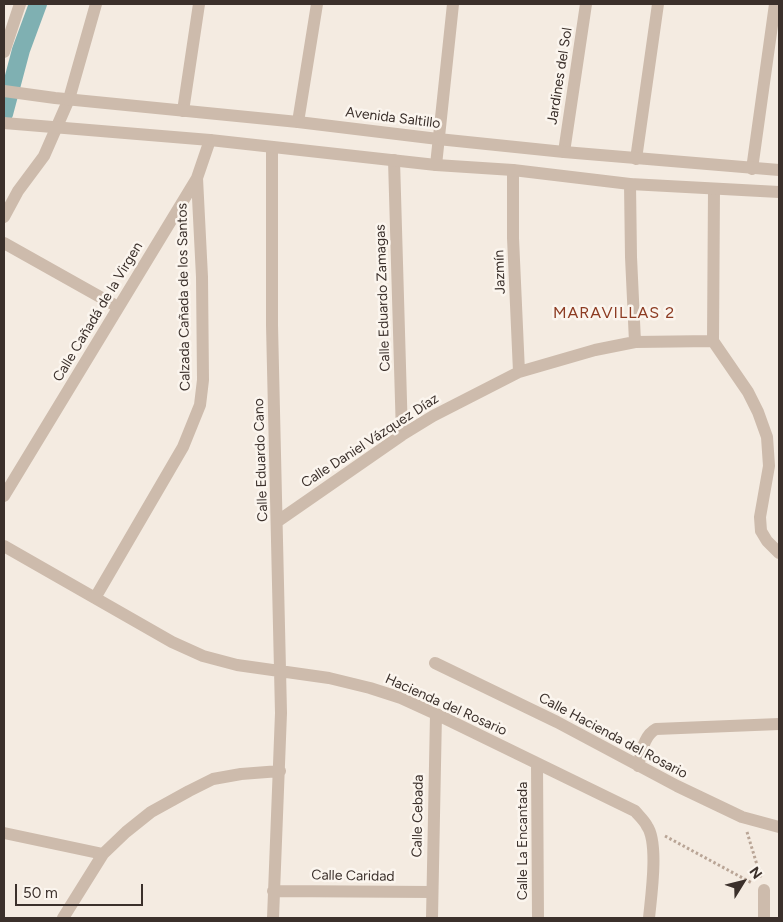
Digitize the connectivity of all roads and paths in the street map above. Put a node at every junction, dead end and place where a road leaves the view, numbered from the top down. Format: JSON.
{"nodes":[{"id":1,"x":20,"y":4,"type":"edge"},
{"id":2,"x":96,"y":4,"type":"edge"},
{"id":3,"x":199,"y":4,"type":"edge"},
{"id":4,"x":317,"y":4,"type":"edge"},
{"id":5,"x":453,"y":4,"type":"edge"},
{"id":6,"x":586,"y":4,"type":"edge"},
{"id":7,"x":658,"y":4,"type":"edge"},
{"id":8,"x":775,"y":4,"type":"edge"},
{"id":9,"x":4,"y":52,"type":"edge"},
{"id":10,"x":4,"y":91,"type":"edge"},
{"id":11,"x":69,"y":99,"type":"junction"},
{"id":12,"x":183,"y":110,"type":"junction"},
{"id":13,"x":298,"y":122,"type":"junction"},
{"id":14,"x":4,"y":123,"type":"edge"},
{"id":15,"x":57,"y":127,"type":"junction"},
{"id":16,"x":438,"y":139,"type":"junction"},
{"id":17,"x":210,"y":140,"type":"junction"},
{"id":18,"x":272,"y":147,"type":"junction"},
{"id":19,"x":564,"y":152,"type":"junction"},
{"id":20,"x":636,"y":158,"type":"junction"},
{"id":21,"x":394,"y":160,"type":"junction"},
{"id":22,"x":436,"y":165,"type":"junction"},
{"id":23,"x":752,"y":169,"type":"junction"},
{"id":24,"x":514,"y":170,"type":"junction"},
{"id":25,"x":779,"y":170,"type":"edge"},
{"id":26,"x":197,"y":178,"type":"junction"},
{"id":27,"x":630,"y":184,"type":"junction"},
{"id":28,"x":714,"y":189,"type":"junction"},
{"id":29,"x":779,"y":192,"type":"edge"},
{"id":30,"x":4,"y":217,"type":"edge"},
{"id":31,"x":4,"y":243,"type":"edge"},
{"id":32,"x":118,"y":307,"type":"junction"},
{"id":33,"x":713,"y":341,"type":"junction"},
{"id":34,"x":635,"y":342,"type":"junction"},
{"id":35,"x":519,"y":372,"type":"junction"},
{"id":36,"x":402,"y":435,"type":"junction"},
{"id":37,"x":4,"y":496,"type":"edge"},
{"id":38,"x":278,"y":521,"type":"junction"},
{"id":39,"x":4,"y":546,"type":"edge"},
{"id":40,"x":779,"y":553,"type":"edge"},
{"id":41,"x":96,"y":598,"type":"junction"},
{"id":42,"x":435,"y":663,"type":"dead end"},
{"id":43,"x":279,"y":670,"type":"junction"},
{"id":44,"x":436,"y":714,"type":"junction"},
{"id":45,"x":779,"y":724,"type":"edge"},
{"id":46,"x":537,"y":764,"type":"junction"},
{"id":47,"x":638,"y":766,"type":"junction"},
{"id":48,"x":280,"y":772,"type":"junction"},
{"id":49,"x":742,"y":817,"type":"junction"},
{"id":50,"x":648,"y":827,"type":"junction"},
{"id":51,"x":779,"y":827,"type":"edge"},
{"id":52,"x":4,"y":833,"type":"edge"},
{"id":53,"x":103,"y":854,"type":"junction"},
{"id":54,"x":273,"y":890,"type":"junction"},
{"id":55,"x":764,"y":890,"type":"junction"},
{"id":56,"x":432,"y":892,"type":"junction"},
{"id":57,"x":66,"y":917,"type":"edge"},
{"id":58,"x":273,"y":918,"type":"edge"},
{"id":59,"x":432,"y":918,"type":"edge"},
{"id":60,"x":538,"y":918,"type":"edge"},
{"id":61,"x":650,"y":918,"type":"edge"},
{"id":62,"x":764,"y":918,"type":"edge"}],
"edges":[{"from":1,"to":9,"type":"street"},
{"from":2,"to":11,"type":"street"},
{"from":3,"to":12,"type":"street"},
{"from":4,"to":13,"type":"street"},
{"from":5,"to":16,"type":"street"},
{"from":6,"to":19,"type":"street","name":"Jardines del Sol"},
{"from":7,"to":20,"type":"street"},
{"from":8,"to":23,"type":"street"},
{"from":10,"to":11,"type":"street","name":"Avenida Saltillo"},
{"from":11,"to":12,"type":"street","name":"Avenida Saltillo"},
{"from":11,"to":15,"type":"street"},
{"from":12,"to":13,"type":"street","name":"Avenida Saltillo"},
{"from":13,"to":16,"type":"street","name":"Avenida Saltillo"},
{"from":14,"to":15,"type":"street"},
{"from":15,"to":17,"type":"street"},
{"from":15,"to":30,"type":"street"},
{"from":16,"to":19,"type":"street","name":"Avenida Saltillo"},
{"from":16,"to":22,"type":"street"},
{"from":17,"to":18,"type":"street"},
{"from":17,"to":26,"type":"street","name":"Calle Cañadá de la Virgen"},
{"from":18,"to":21,"type":"street"},
{"from":18,"to":38,"type":"street","name":"Calle Eduardo Cano"},
{"from":19,"to":20,"type":"street","name":"Avenida Saltillo"},
{"from":20,"to":23,"type":"street","name":"Avenida Saltillo"},
{"from":21,"to":22,"type":"street"},
{"from":21,"to":36,"type":"street","name":"Calle Eduardo Zamagas"},
{"from":22,"to":24,"type":"street"},
{"from":23,"to":25,"type":"street","name":"Avenida Saltillo"},
{"from":24,"to":27,"type":"street"},
{"from":24,"to":35,"type":"street","name":"Jazmín"},
{"from":26,"to":32,"type":"street","name":"Calle Cañadá de la Virgen"},
{"from":26,"to":41,"type":"street","name":"Calzada Cañada de los Santos"},
{"from":27,"to":28,"type":"street"},
{"from":27,"to":34,"type":"street"},
{"from":28,"to":29,"type":"street"},
{"from":28,"to":33,"type":"street"},
{"from":31,"to":32,"type":"street"},
{"from":32,"to":37,"type":"street","name":"Calle Cañadá de la Virgen"},
{"from":33,"to":34,"type":"street","name":"Calle Daniel Vázquez Díaz"},
{"from":33,"to":40,"type":"street"},
{"from":34,"to":35,"type":"street","name":"Calle Daniel Vázquez Díaz"},
{"from":35,"to":36,"type":"street","name":"Calle Daniel Vázquez Díaz"},
{"from":36,"to":38,"type":"street","name":"Calle Daniel Vázquez Díaz"},
{"from":38,"to":43,"type":"street","name":"Calle Eduardo Cano"},
{"from":39,"to":41,"type":"street","name":"Hacienda del Rosario"},
{"from":41,"to":43,"type":"street","name":"Hacienda del Rosario"},
{"from":42,"to":47,"type":"street","name":"Calle Hacienda del Rosario"},
{"from":43,"to":44,"type":"street","name":"Hacienda del Rosario"},
{"from":43,"to":48,"type":"street","name":"Calle Eduardo Cano"},
{"from":44,"to":46,"type":"street","name":"Hacienda del Rosario"},
{"from":44,"to":56,"type":"street","name":"Calle Cebada"},
{"from":45,"to":47,"type":"street"},
{"from":46,"to":50,"type":"street","name":"Hacienda del Rosario"},
{"from":46,"to":60,"type":"street","name":"Calle La Encantada"},
{"from":47,"to":49,"type":"street","name":"Calle Hacienda del Rosario"},
{"from":48,"to":53,"type":"street"},
{"from":48,"to":54,"type":"street","name":"Calle Eduardo Cano"},
{"from":49,"to":51,"type":"street","name":"Calle Hacienda del Rosario"},
{"from":49,"to":55,"type":"path"},
{"from":50,"to":55,"type":"path"},
{"from":50,"to":61,"type":"street"},
{"from":52,"to":53,"type":"street"},
{"from":53,"to":57,"type":"street"},
{"from":54,"to":56,"type":"street","name":"Calle Caridad"},
{"from":54,"to":58,"type":"street","name":"Calle Eduardo Cano"},
{"from":55,"to":62,"type":"street"},
{"from":56,"to":59,"type":"street","name":"Calle Cebada"}]}
